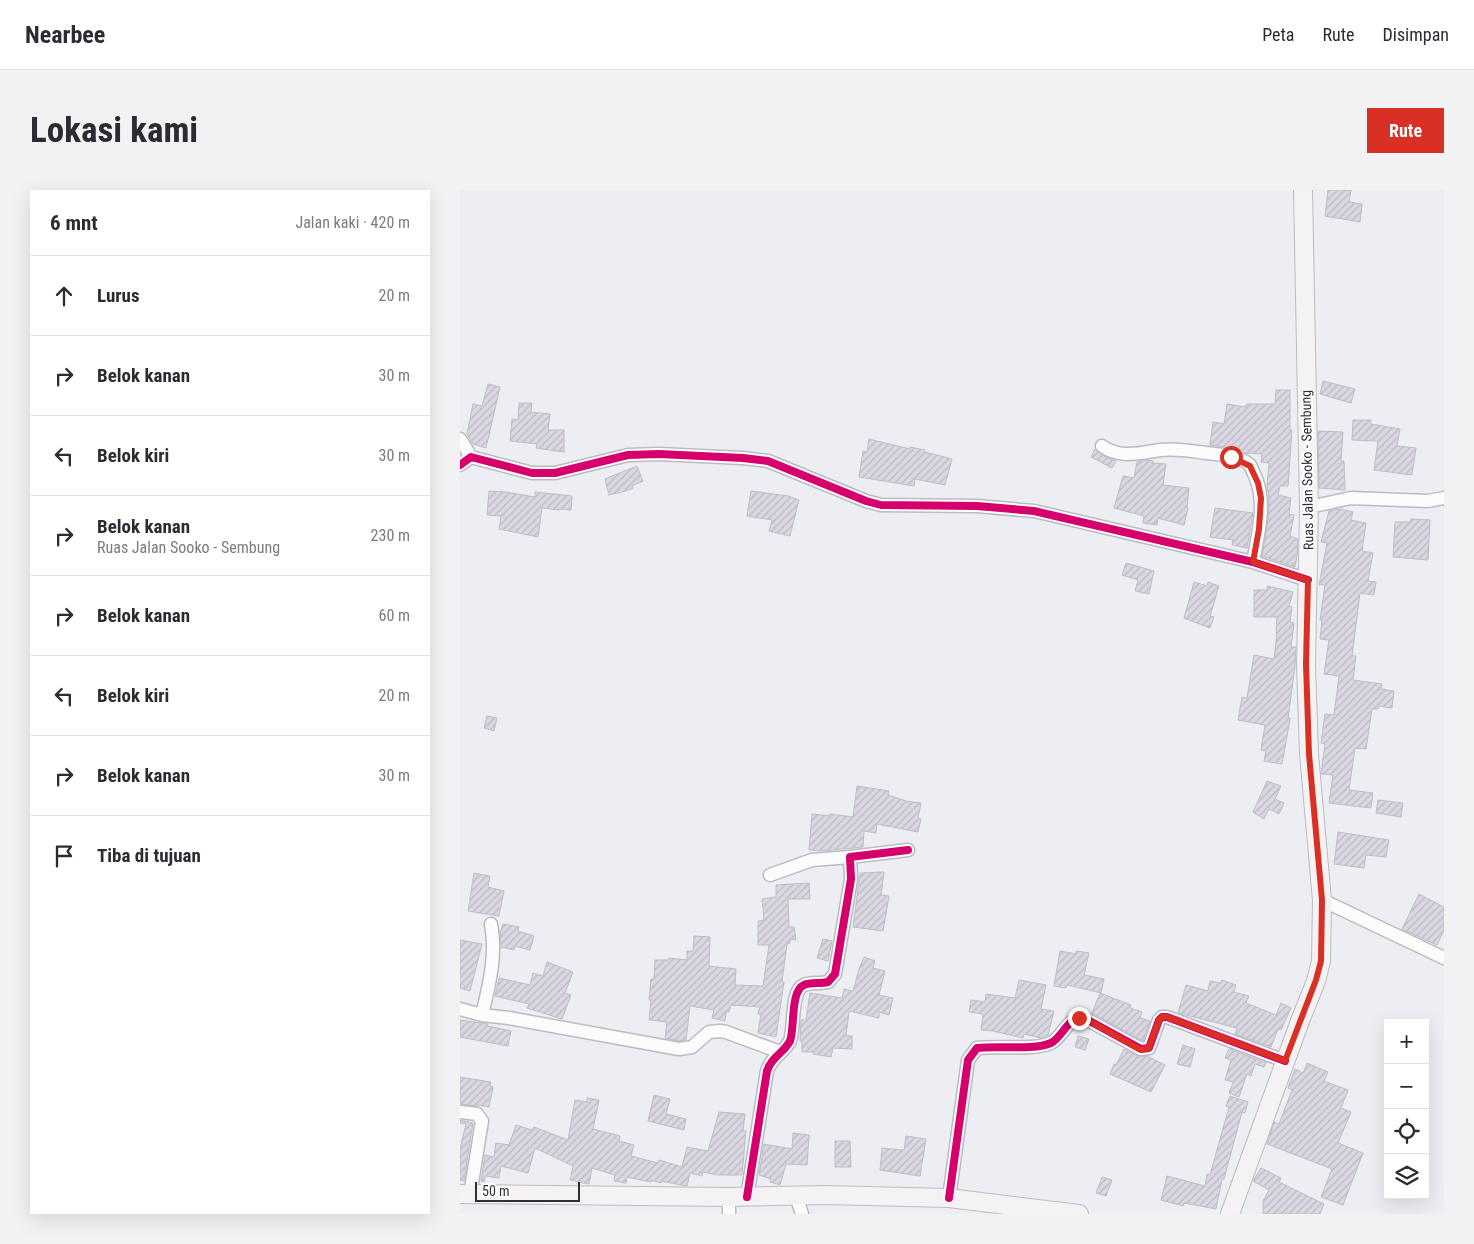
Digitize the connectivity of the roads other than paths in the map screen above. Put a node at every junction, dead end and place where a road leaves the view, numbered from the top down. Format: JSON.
{"nodes":[{"id":1,"x":1303,"y":190,"type":"edge"},
{"id":2,"x":460,"y":439,"type":"edge"},
{"id":3,"x":1102,"y":446,"type":"dead end"},
{"id":4,"x":471,"y":457,"type":"junction"},
{"id":5,"x":460,"y":464,"type":"edge"},
{"id":6,"x":1444,"y":498,"type":"edge"},
{"id":7,"x":1309,"y":507,"type":"junction"},
{"id":8,"x":1253,"y":562,"type":"junction"},
{"id":9,"x":1308,"y":580,"type":"junction"},
{"id":10,"x":908,"y":850,"type":"dead end"},
{"id":11,"x":850,"y":857,"type":"junction"},
{"id":12,"x":770,"y":875,"type":"dead end"},
{"id":13,"x":1322,"y":900,"type":"junction"},
{"id":14,"x":490,"y":924,"type":"dead end"},
{"id":15,"x":1444,"y":958,"type":"edge"},
{"id":16,"x":460,"y":1009,"type":"edge"},
{"id":17,"x":482,"y":1015,"type":"junction"},
{"id":18,"x":780,"y":1052,"type":"junction"},
{"id":19,"x":1285,"y":1061,"type":"junction"},
{"id":20,"x":460,"y":1112,"type":"edge"},
{"id":21,"x":465,"y":1195,"type":"edge"},
{"id":22,"x":796,"y":1196,"type":"junction"},
{"id":23,"x":747,"y":1197,"type":"junction"},
{"id":24,"x":949,"y":1198,"type":"junction"},
{"id":25,"x":729,"y":1206,"type":"edge"},
{"id":26,"x":802,"y":1214,"type":"edge"},
{"id":27,"x":1080,"y":1214,"type":"edge"},
{"id":28,"x":1230,"y":1214,"type":"edge"}],
"edges":[{"from":1,"to":7,"type":"main road","name":"Ruas Jalan Sooko - Sembung"},
{"from":2,"to":4,"type":"street"},
{"from":3,"to":8,"type":"street"},
{"from":4,"to":5,"type":"street"},
{"from":4,"to":8,"type":"street"},
{"from":6,"to":7,"type":"street"},
{"from":7,"to":9,"type":"main road","name":"Ruas Jalan Sooko - Sembung"},
{"from":8,"to":9,"type":"street"},
{"from":9,"to":13,"type":"main road","name":"Ruas Jalan Sooko - Sembung"},
{"from":10,"to":11,"type":"street"},
{"from":11,"to":12,"type":"street"},
{"from":11,"to":18,"type":"street"},
{"from":13,"to":15,"type":"street"},
{"from":13,"to":19,"type":"main road","name":"Ruas Jalan Sooko - Sembung"},
{"from":14,"to":17,"type":"street"},
{"from":16,"to":17,"type":"street"},
{"from":17,"to":18,"type":"street"},
{"from":18,"to":23,"type":"street"},
{"from":19,"to":24,"type":"street"},
{"from":19,"to":28,"type":"main road","name":"Ruas Jalan Sooko - Sembung"},
{"from":20,"to":21,"type":"street"},
{"from":21,"to":25,"type":"main road"},
{"from":22,"to":23,"type":"main road"},
{"from":22,"to":24,"type":"main road"},
{"from":22,"to":26,"type":"street"},
{"from":23,"to":25,"type":"main road"},
{"from":24,"to":27,"type":"main road"}]}
